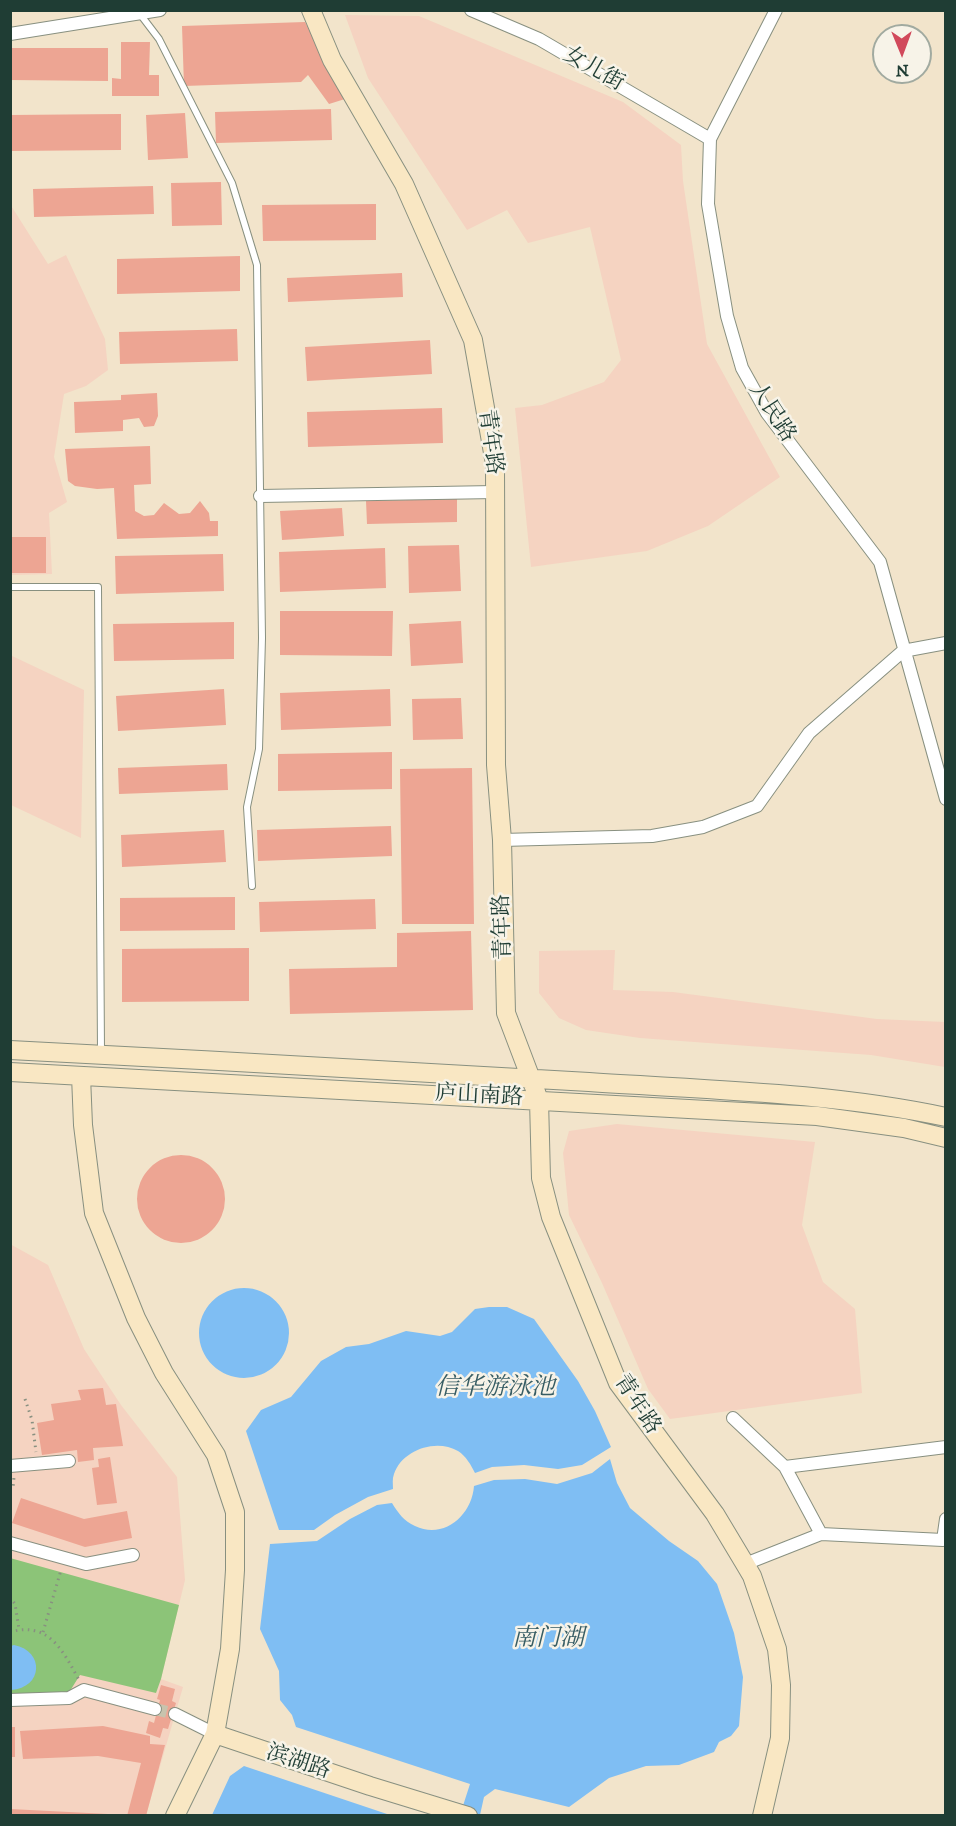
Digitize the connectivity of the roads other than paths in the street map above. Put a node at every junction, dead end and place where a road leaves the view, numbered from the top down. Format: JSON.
{"nodes":[{"id":1,"x":160,"y":10,"type":"edge"},
{"id":2,"x":311,"y":10,"type":"edge"},
{"id":3,"x":471,"y":10,"type":"edge"},
{"id":4,"x":776,"y":10,"type":"edge"},
{"id":5,"x":139,"y":11,"type":"edge"},
{"id":6,"x":10,"y":34,"type":"edge"},
{"id":7,"x":710,"y":139,"type":"junction"},
{"id":8,"x":495,"y":492,"type":"junction"},
{"id":9,"x":260,"y":496,"type":"junction"},
{"id":10,"x":10,"y":587,"type":"edge"},
{"id":11,"x":945,"y":643,"type":"edge"},
{"id":12,"x":903,"y":651,"type":"junction"},
{"id":13,"x":945,"y":799,"type":"edge"},
{"id":14,"x":502,"y":840,"type":"junction"},
{"id":15,"x":252,"y":885,"type":"dead end"},
{"id":16,"x":10,"y":1050,"type":"edge"},
{"id":17,"x":101,"y":1055,"type":"junction"},
{"id":18,"x":10,"y":1072,"type":"edge"},
{"id":19,"x":81,"y":1076,"type":"junction"},
{"id":20,"x":531,"y":1079,"type":"junction"},
{"id":21,"x":539,"y":1100,"type":"junction"},
{"id":22,"x":945,"y":1117,"type":"edge"},
{"id":23,"x":945,"y":1138,"type":"edge"},
{"id":24,"x":733,"y":1418,"type":"dead end"},
{"id":25,"x":945,"y":1447,"type":"edge"},
{"id":26,"x":69,"y":1461,"type":"dead end"},
{"id":27,"x":10,"y":1466,"type":"edge"},
{"id":28,"x":785,"y":1467,"type":"junction"},
{"id":29,"x":945,"y":1520,"type":"edge"},
{"id":30,"x":821,"y":1534,"type":"junction"},
{"id":31,"x":10,"y":1543,"type":"edge"},
{"id":32,"x":133,"y":1555,"type":"dead end"},
{"id":33,"x":745,"y":1564,"type":"junction"},
{"id":34,"x":10,"y":1700,"type":"edge"},
{"id":35,"x":155,"y":1709,"type":"tunnel mouth"},
{"id":36,"x":175,"y":1714,"type":"tunnel mouth"},
{"id":37,"x":215,"y":1734,"type":"junction"},
{"id":38,"x":175,"y":1815,"type":"edge"},
{"id":39,"x":468,"y":1815,"type":"edge"},
{"id":40,"x":762,"y":1815,"type":"edge"}],
"edges":[{"from":1,"to":5,"type":"street"},
{"from":2,"to":8,"type":"main road","name":"青年路"},
{"from":3,"to":7,"type":"street","name":"女儿街"},
{"from":4,"to":7,"type":"street","name":"人民路"},
{"from":5,"to":6,"type":"street"},
{"from":5,"to":9,"type":"lane"},
{"from":7,"to":12,"type":"street","name":"人民路"},
{"from":8,"to":9,"type":"street"},
{"from":8,"to":14,"type":"main road","name":"青年路"},
{"from":9,"to":15,"type":"lane"},
{"from":10,"to":17,"type":"lane"},
{"from":11,"to":12,"type":"street"},
{"from":12,"to":13,"type":"street","name":"人民路"},
{"from":12,"to":14,"type":"street"},
{"from":14,"to":20,"type":"main road","name":"青年路"},
{"from":16,"to":17,"type":"main road","name":"庐山南路"},
{"from":17,"to":20,"type":"main road","name":"庐山南路"},
{"from":18,"to":19,"type":"main road","name":"庐山南路"},
{"from":19,"to":21,"type":"main road","name":"庐山南路"},
{"from":19,"to":37,"type":"main road"},
{"from":20,"to":21,"type":"main road","name":"青年路"},
{"from":20,"to":22,"type":"main road","name":"庐山南路"},
{"from":21,"to":23,"type":"main road","name":"庐山南路"},
{"from":21,"to":33,"type":"main road","name":"青年路"},
{"from":24,"to":28,"type":"street"},
{"from":25,"to":28,"type":"street"},
{"from":26,"to":27,"type":"street"},
{"from":28,"to":30,"type":"street"},
{"from":29,"to":30,"type":"street"},
{"from":30,"to":33,"type":"street"},
{"from":31,"to":32,"type":"street"},
{"from":33,"to":40,"type":"main road","name":"青年路"},
{"from":34,"to":35,"type":"street"},
{"from":36,"to":37,"type":"street"},
{"from":37,"to":38,"type":"main road"},
{"from":37,"to":39,"type":"main road","name":"滨湖路"}]}
